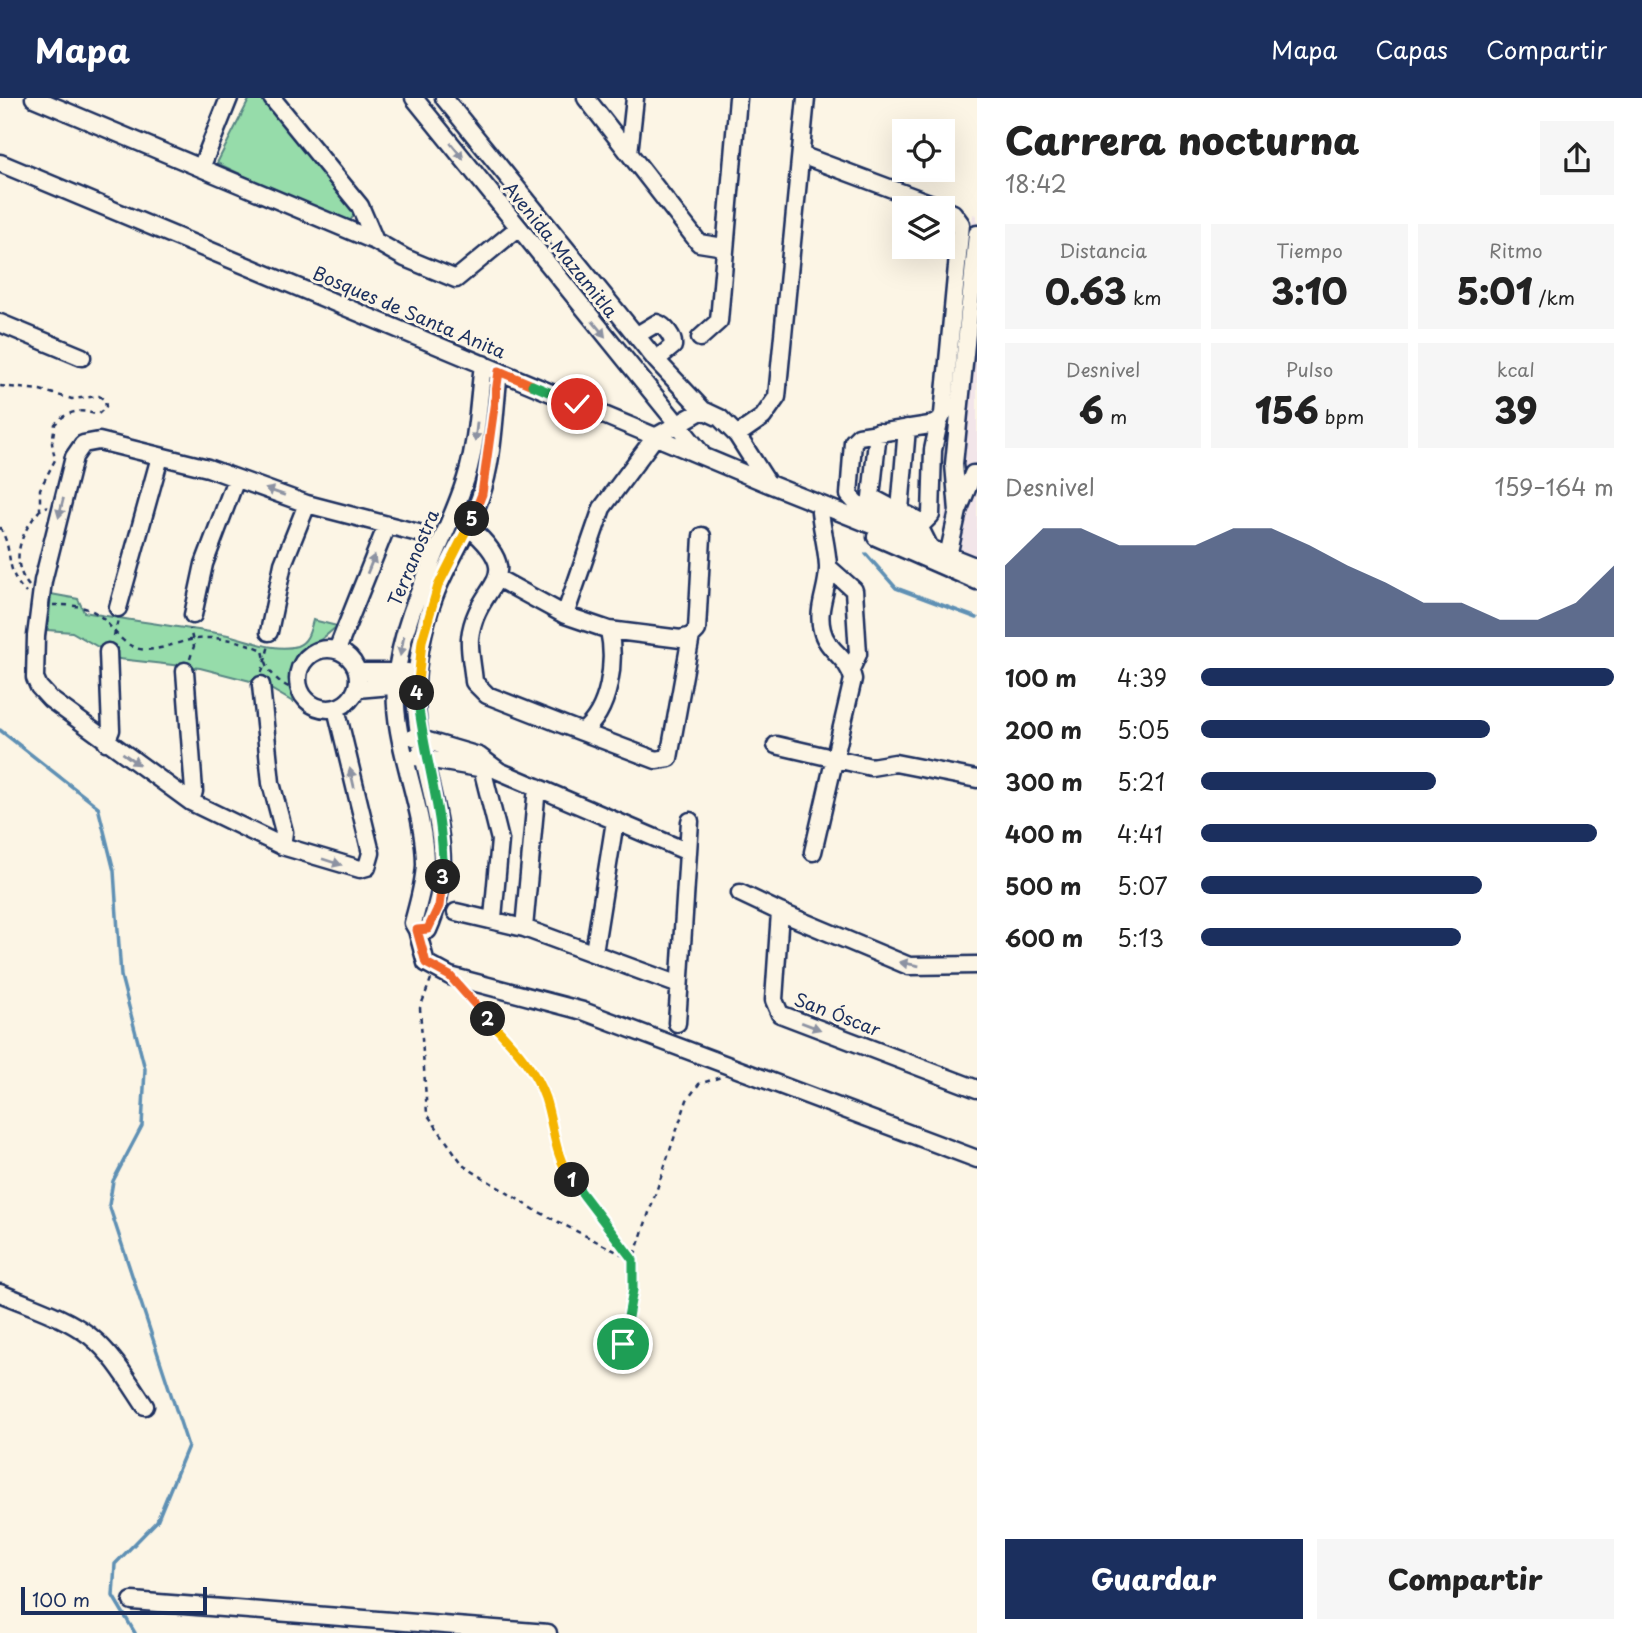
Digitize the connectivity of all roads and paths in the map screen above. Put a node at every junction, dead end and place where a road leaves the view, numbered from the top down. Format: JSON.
{"nodes":[{"id":1,"x":34,"y":98,"type":"edge"},
{"id":2,"x":272,"y":98,"type":"edge"},
{"id":3,"x":414,"y":98,"type":"edge"},
{"id":4,"x":444,"y":98,"type":"edge"},
{"id":5,"x":586,"y":98,"type":"edge"},
{"id":6,"x":635,"y":98,"type":"edge"},
{"id":7,"x":738,"y":98,"type":"edge"},
{"id":8,"x":806,"y":98,"type":"edge"},
{"id":9,"x":227,"y":100,"type":"edge"},
{"id":10,"x":629,"y":153,"type":"junction"},
{"id":11,"x":800,"y":155,"type":"junction"},
{"id":12,"x":0,"y":163,"type":"edge"},
{"id":13,"x":201,"y":168,"type":"junction"},
{"id":14,"x":507,"y":178,"type":"junction"},
{"id":15,"x":490,"y":193,"type":"junction"},
{"id":16,"x":911,"y":196,"type":"edge"},
{"id":17,"x":955,"y":216,"type":"edge"},
{"id":18,"x":519,"y":228,"type":"junction"},
{"id":19,"x":977,"y":234,"type":"edge"},
{"id":20,"x":375,"y":241,"type":"junction"},
{"id":21,"x":724,"y":247,"type":"junction"},
{"id":22,"x":0,"y":323,"type":"edge"},
{"id":23,"x":637,"y":335,"type":"junction"},
{"id":24,"x":700,"y":338,"type":"dead end"},
{"id":25,"x":82,"y":357,"type":"dead end"},
{"id":26,"x":656,"y":360,"type":"junction"},
{"id":27,"x":483,"y":364,"type":"junction"},
{"id":28,"x":499,"y":371,"type":"junction"},
{"id":29,"x":0,"y":386,"type":"edge"},
{"id":30,"x":703,"y":410,"type":"junction"},
{"id":31,"x":939,"y":422,"type":"junction"},
{"id":32,"x":677,"y":425,"type":"junction"},
{"id":33,"x":907,"y":428,"type":"junction"},
{"id":34,"x":878,"y":432,"type":"junction"},
{"id":35,"x":737,"y":435,"type":"junction"},
{"id":36,"x":655,"y":437,"type":"junction"},
{"id":37,"x":160,"y":457,"type":"junction"},
{"id":38,"x":705,"y":458,"type":"junction"},
{"id":39,"x":954,"y":464,"type":"junction"},
{"id":40,"x":975,"y":474,"type":"edge"},
{"id":41,"x":236,"y":479,"type":"junction"},
{"id":42,"x":769,"y":484,"type":"junction"},
{"id":43,"x":64,"y":498,"type":"junction"},
{"id":44,"x":307,"y":504,"type":"junction"},
{"id":45,"x":821,"y":509,"type":"junction"},
{"id":46,"x":40,"y":510,"type":"junction"},
{"id":47,"x":900,"y":510,"type":"junction"},
{"id":48,"x":958,"y":511,"type":"junction"},
{"id":49,"x":387,"y":524,"type":"junction"},
{"id":50,"x":0,"y":527,"type":"edge"},
{"id":51,"x":469,"y":527,"type":"junction"},
{"id":52,"x":426,"y":535,"type":"dead end"},
{"id":53,"x":702,"y":536,"type":"dead end"},
{"id":54,"x":930,"y":548,"type":"junction"},
{"id":55,"x":947,"y":561,"type":"junction"},
{"id":56,"x":828,"y":567,"type":"junction"},
{"id":57,"x":977,"y":567,"type":"edge"},
{"id":58,"x":499,"y":579,"type":"junction"},
{"id":59,"x":977,"y":581,"type":"edge"},
{"id":60,"x":39,"y":604,"type":"junction"},
{"id":61,"x":118,"y":608,"type":"joint"},
{"id":62,"x":193,"y":615,"type":"joint"},
{"id":63,"x":565,"y":615,"type":"junction"},
{"id":64,"x":609,"y":630,"type":"junction"},
{"id":65,"x":270,"y":632,"type":"joint"},
{"id":66,"x":115,"y":635,"type":"junction"},
{"id":67,"x":691,"y":636,"type":"junction"},
{"id":68,"x":192,"y":639,"type":"junction"},
{"id":69,"x":337,"y":650,"type":"junction"},
{"id":70,"x":108,"y":652,"type":"joint"},
{"id":71,"x":266,"y":662,"type":"junction"},
{"id":72,"x":851,"y":669,"type":"junction"},
{"id":73,"x":185,"y":671,"type":"joint"},
{"id":74,"x":358,"y":672,"type":"junction"},
{"id":75,"x":396,"y":678,"type":"junction"},
{"id":76,"x":417,"y":680,"type":"junction"},
{"id":77,"x":261,"y":685,"type":"joint"},
{"id":78,"x":357,"y":689,"type":"junction"},
{"id":79,"x":301,"y":693,"type":"junction"},
{"id":80,"x":337,"y":708,"type":"junction"},
{"id":81,"x":582,"y":732,"type":"junction"},
{"id":82,"x":421,"y":736,"type":"junction"},
{"id":83,"x":401,"y":737,"type":"junction"},
{"id":84,"x":106,"y":742,"type":"junction"},
{"id":85,"x":776,"y":745,"type":"dead end"},
{"id":86,"x":403,"y":757,"type":"junction"},
{"id":87,"x":424,"y":757,"type":"junction"},
{"id":88,"x":835,"y":760,"type":"junction"},
{"id":89,"x":480,"y":762,"type":"junction"},
{"id":90,"x":977,"y":779,"type":"edge"},
{"id":91,"x":537,"y":787,"type":"junction"},
{"id":92,"x":191,"y":802,"type":"junction"},
{"id":93,"x":615,"y":821,"type":"junction"},
{"id":94,"x":690,"y":821,"type":"dead end"},
{"id":95,"x":282,"y":846,"type":"junction"},
{"id":96,"x":688,"y":852,"type":"junction"},
{"id":97,"x":813,"y":852,"type":"dead end"},
{"id":98,"x":740,"y":893,"type":"dead end"},
{"id":99,"x":456,"y":912,"type":"dead end"},
{"id":100,"x":780,"y":912,"type":"junction"},
{"id":101,"x":493,"y":918,"type":"junction"},
{"id":102,"x":524,"y":928,"type":"junction"},
{"id":103,"x":417,"y":930,"type":"junction"},
{"id":104,"x":594,"y":952,"type":"junction"},
{"id":105,"x":972,"y":967,"type":"edge"},
{"id":106,"x":434,"y":969,"type":"junction"},
{"id":107,"x":450,"y":976,"type":"junction"},
{"id":108,"x":679,"y":985,"type":"junction"},
{"id":109,"x":677,"y":1023,"type":"dead end"},
{"id":110,"x":740,"y":1071,"type":"junction"},
{"id":111,"x":977,"y":1089,"type":"edge"},
{"id":112,"x":977,"y":1159,"type":"edge"},
{"id":113,"x":633,"y":1260,"type":"junction"},
{"id":114,"x":0,"y":1293,"type":"edge"},
{"id":115,"x":623,"y":1344,"type":"dead end"},
{"id":116,"x":145,"y":1406,"type":"dead end"},
{"id":117,"x":132,"y":1601,"type":"dead end"},
{"id":118,"x":548,"y":1633,"type":"edge"}],
"edges":[{"from":1,"to":13,"type":"street"},
{"from":2,"to":20,"type":"street"},
{"from":3,"to":15,"type":"street","name":"Avenida Mazamitla","one_way":true},
{"from":4,"to":14,"type":"street","name":"Avenida Mazamitla"},
{"from":5,"to":10,"type":"street"},
{"from":6,"to":10,"type":"street"},
{"from":7,"to":21,"type":"street"},
{"from":8,"to":11,"type":"street"},
{"from":9,"to":13,"type":"street"},
{"from":10,"to":21,"type":"street"},
{"from":11,"to":16,"type":"street"},
{"from":11,"to":35,"type":"street"},
{"from":12,"to":27,"type":"street","name":"Bosques de Santa Anita"},
{"from":13,"to":20,"type":"street"},
{"from":14,"to":15,"type":"street"},
{"from":14,"to":23,"type":"street","name":"Avenida Mazamitla"},
{"from":15,"to":18,"type":"street","name":"Avenida Mazamitla"},
{"from":17,"to":31,"type":"street"},
{"from":18,"to":20,"type":"street"},
{"from":18,"to":32,"type":"street","name":"Avenida Mazamitla","one_way":true},
{"from":19,"to":39,"type":"street"},
{"from":21,"to":24,"type":"street"},
{"from":22,"to":25,"type":"street"},
{"from":23,"to":26,"type":"street","name":"Avenida Mazamitla"},
{"from":23,"to":26,"type":"street"},
{"from":26,"to":30,"type":"street","name":"Avenida Mazamitla"},
{"from":27,"to":28,"type":"street","name":"Bosques de Santa Anita"},
{"from":27,"to":75,"type":"street","name":"Terranostra","one_way":true},
{"from":28,"to":36,"type":"street","name":"Bosques de Santa Anita"},
{"from":28,"to":51,"type":"street","name":"Terranostra"},
{"from":29,"to":46,"type":"path"},
{"from":30,"to":32,"type":"street"},
{"from":30,"to":35,"type":"street","name":"Avenida Mazamitla"},
{"from":31,"to":33,"type":"street"},
{"from":31,"to":47,"type":"street"},
{"from":32,"to":36,"type":"street"},
{"from":32,"to":38,"type":"street","name":"Avenida Mazamitla"},
{"from":33,"to":34,"type":"street"},
{"from":33,"to":47,"type":"street"},
{"from":34,"to":47,"type":"street"},
{"from":34,"to":54,"type":"street"},
{"from":35,"to":42,"type":"street","name":"Avenida Mazamitla"},
{"from":36,"to":38,"type":"street","name":"Bosques de Santa Anita"},
{"from":36,"to":63,"type":"street"},
{"from":37,"to":41,"type":"street"},
{"from":37,"to":43,"type":"street"},
{"from":37,"to":61,"type":"street"},
{"from":38,"to":42,"type":"street","name":"Bosques de Santa Anita"},
{"from":39,"to":40,"type":"street"},
{"from":39,"to":48,"type":"street"},
{"from":40,"to":48,"type":"street"},
{"from":44,"to":41,"type":"street","one_way":true},
{"from":41,"to":62,"type":"street"},
{"from":42,"to":45,"type":"street","name":"Bosques de Santa Anita"},
{"from":43,"to":46,"type":"path"},
{"from":43,"to":60,"type":"street","one_way":true},
{"from":44,"to":49,"type":"street"},
{"from":44,"to":65,"type":"street"},
{"from":45,"to":54,"type":"street","name":"Bosques de Santa Anita"},
{"from":45,"to":55,"type":"street","name":"Bosques de Santa Anita"},
{"from":45,"to":56,"type":"street"},
{"from":46,"to":60,"type":"path"},
{"from":48,"to":55,"type":"street"},
{"from":49,"to":52,"type":"street"},
{"from":69,"to":49,"type":"street","one_way":true},
{"from":50,"to":60,"type":"path"},
{"from":51,"to":58,"type":"street"},
{"from":51,"to":76,"type":"street","name":"Terranostra"},
{"from":53,"to":67,"type":"street"},
{"from":54,"to":55,"type":"street","name":"Bosques de Santa Anita"},
{"from":55,"to":57,"type":"street","name":"Bosques de Santa Anita"},
{"from":55,"to":59,"type":"street","name":"Bosques de Santa Anita"},
{"from":56,"to":72,"type":"street"},
{"from":56,"to":72,"type":"street"},
{"from":58,"to":63,"type":"street"},
{"from":58,"to":81,"type":"street"},
{"from":60,"to":66,"type":"path"},
{"from":60,"to":84,"type":"street"},
{"from":61,"to":66,"type":"path"},
{"from":62,"to":68,"type":"path"},
{"from":63,"to":64,"type":"street"},
{"from":64,"to":67,"type":"street"},
{"from":64,"to":81,"type":"street"},
{"from":65,"to":71,"type":"path"},
{"from":66,"to":68,"type":"path"},
{"from":66,"to":70,"type":"path"},
{"from":67,"to":81,"type":"street"},
{"from":68,"to":71,"type":"path"},
{"from":68,"to":73,"type":"path"},
{"from":69,"to":74,"type":"street"},
{"from":69,"to":79,"type":"street"},
{"from":70,"to":84,"type":"street"},
{"from":71,"to":77,"type":"path"},
{"from":71,"to":79,"type":"path"},
{"from":72,"to":88,"type":"street"},
{"from":73,"to":92,"type":"street"},
{"from":74,"to":75,"type":"street"},
{"from":74,"to":78,"type":"street"},
{"from":75,"to":76,"type":"street"},
{"from":75,"to":78,"type":"street"},
{"from":75,"to":83,"type":"street","name":"Terranostra"},
{"from":76,"to":82,"type":"street","name":"Terranostra"},
{"from":77,"to":95,"type":"street"},
{"from":78,"to":80,"type":"street"},
{"from":79,"to":80,"type":"street"},
{"from":95,"to":80,"type":"street","one_way":true},
{"from":82,"to":83,"type":"street"},
{"from":82,"to":87,"type":"street","name":"Terranostra"},
{"from":82,"to":89,"type":"street"},
{"from":83,"to":86,"type":"street","name":"Terranostra"},
{"from":84,"to":92,"type":"street","one_way":true},
{"from":85,"to":88,"type":"street"},
{"from":86,"to":87,"type":"street"},
{"from":86,"to":103,"type":"street","name":"Terranostra"},
{"from":87,"to":89,"type":"street"},
{"from":87,"to":103,"type":"street","name":"Terranostra"},
{"from":88,"to":90,"type":"street"},
{"from":88,"to":97,"type":"street"},
{"from":89,"to":91,"type":"street"},
{"from":89,"to":101,"type":"street"},
{"from":91,"to":93,"type":"street"},
{"from":91,"to":102,"type":"street"},
{"from":92,"to":95,"type":"street"},
{"from":93,"to":96,"type":"street"},
{"from":93,"to":104,"type":"street"},
{"from":94,"to":96,"type":"street"},
{"from":96,"to":108,"type":"street"},
{"from":98,"to":100,"type":"street"},
{"from":99,"to":101,"type":"street"},
{"from":105,"to":100,"type":"street","one_way":true},
{"from":100,"to":111,"type":"street","name":"San Óscar","one_way":true},
{"from":101,"to":102,"type":"street"},
{"from":102,"to":104,"type":"street"},
{"from":103,"to":106,"type":"street"},
{"from":104,"to":108,"type":"street"},
{"from":106,"to":107,"type":"street"},
{"from":106,"to":113,"type":"path"},
{"from":107,"to":110,"type":"street"},
{"from":107,"to":113,"type":"path"},
{"from":108,"to":109,"type":"street"},
{"from":110,"to":112,"type":"street"},
{"from":110,"to":113,"type":"path"},
{"from":113,"to":115,"type":"path"},
{"from":114,"to":116,"type":"street"},
{"from":117,"to":118,"type":"street"}]}
